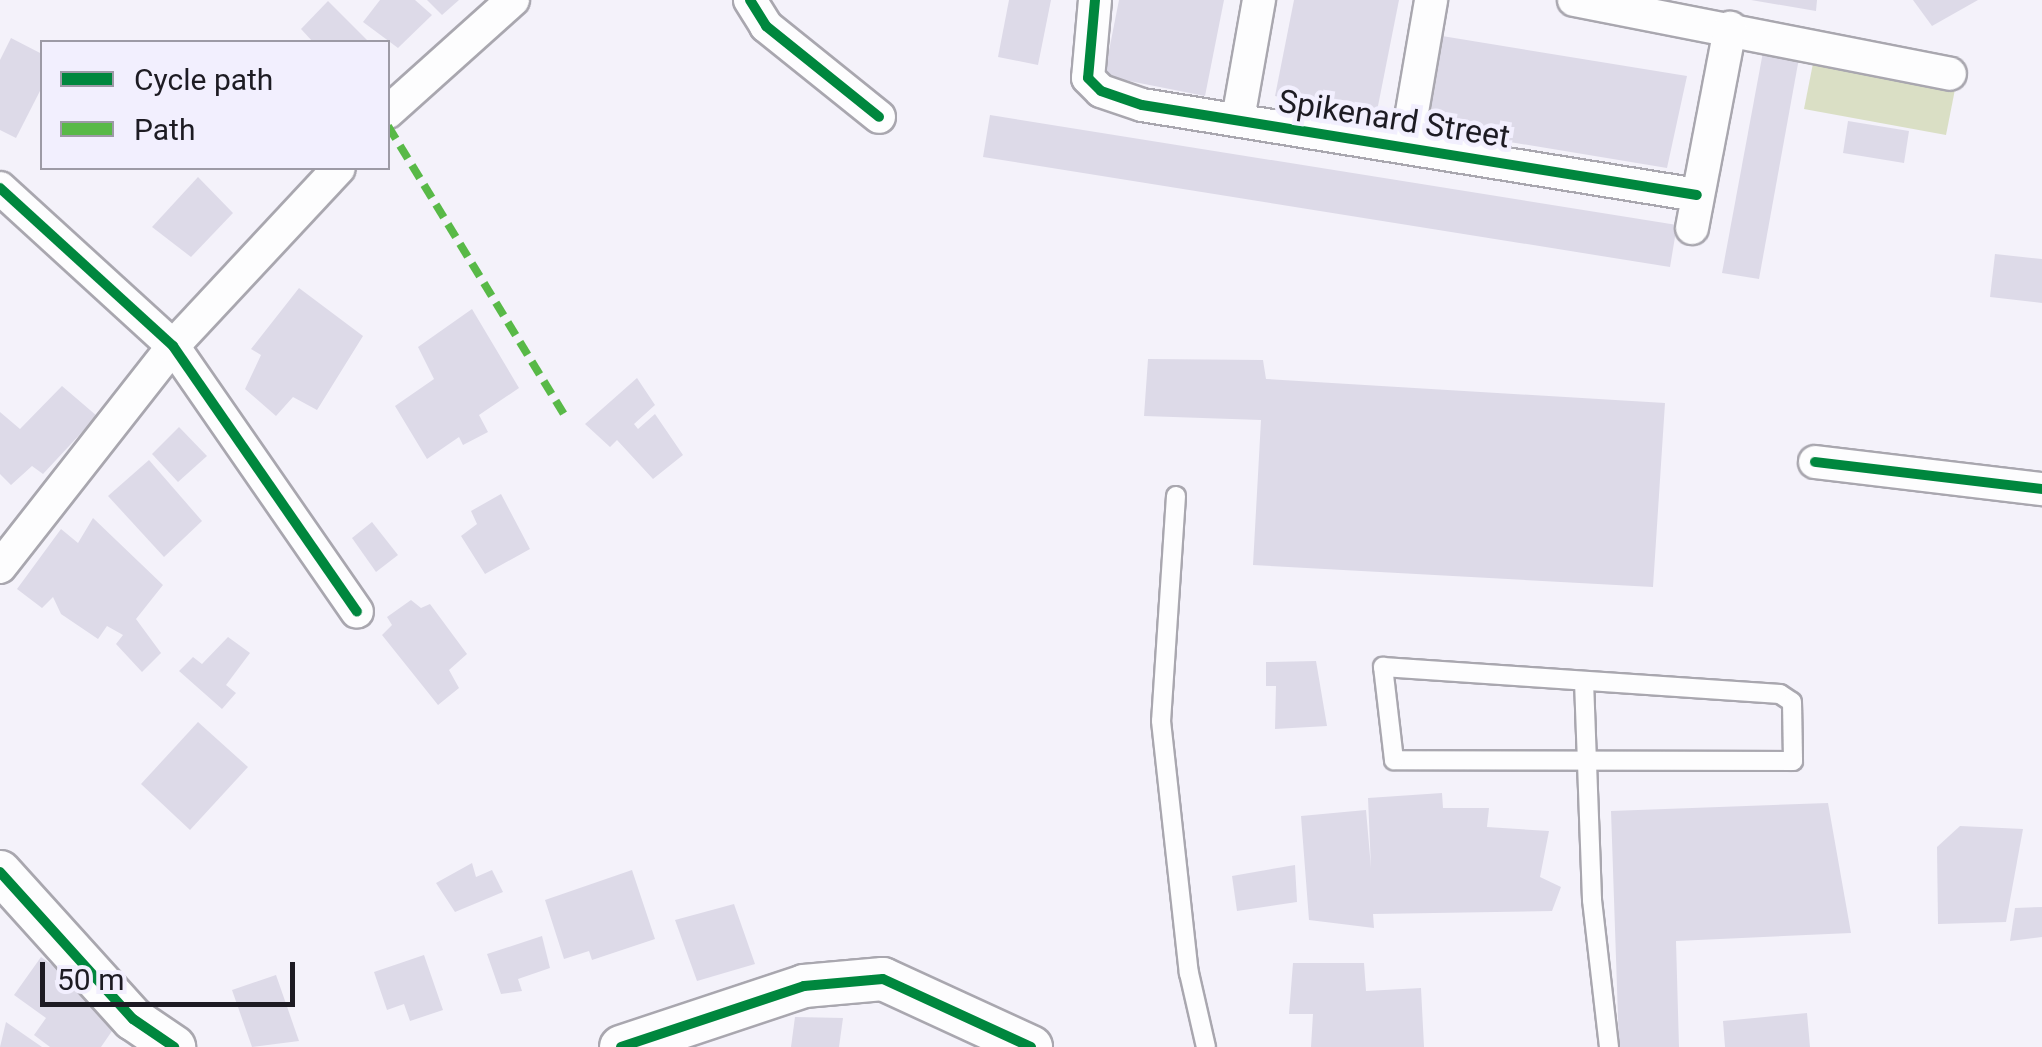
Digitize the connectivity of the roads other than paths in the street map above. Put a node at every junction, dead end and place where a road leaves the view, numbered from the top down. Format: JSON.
{"nodes":[{"id":1,"x":513,"y":0,"type":"edge"},
{"id":2,"x":750,"y":0,"type":"edge"},
{"id":3,"x":1094,"y":0,"type":"edge"},
{"id":4,"x":1259,"y":0,"type":"edge"},
{"id":5,"x":1432,"y":0,"type":"edge"},
{"id":6,"x":1574,"y":0,"type":"edge"},
{"id":7,"x":1730,"y":28,"type":"junction"},
{"id":8,"x":1950,"y":74,"type":"dead end"},
{"id":9,"x":390,"y":110,"type":"edge"},
{"id":10,"x":879,"y":117,"type":"dead end"},
{"id":11,"x":1238,"y":119,"type":"junction"},
{"id":12,"x":1406,"y":147,"type":"junction"},
{"id":13,"x":337,"y":170,"type":"edge"},
{"id":14,"x":0,"y":188,"type":"edge"},
{"id":15,"x":1697,"y":195,"type":"junction"},
{"id":16,"x":1692,"y":228,"type":"dead end"},
{"id":17,"x":173,"y":346,"type":"junction"},
{"id":18,"x":1815,"y":462,"type":"dead end"},
{"id":19,"x":2042,"y":489,"type":"edge"},
{"id":20,"x":1176,"y":496,"type":"dead end"},
{"id":21,"x":0,"y":567,"type":"edge"},
{"id":22,"x":358,"y":612,"type":"dead end"},
{"id":23,"x":1584,"y":680,"type":"junction"},
{"id":24,"x":1586,"y":760,"type":"junction"},
{"id":25,"x":0,"y":872,"type":"edge"},
{"id":26,"x":704,"y":1032,"type":"edge"},
{"id":27,"x":129,"y":1033,"type":"edge"},
{"id":28,"x":174,"y":1047,"type":"edge"},
{"id":29,"x":621,"y":1047,"type":"edge"},
{"id":30,"x":1031,"y":1047,"type":"edge"},
{"id":31,"x":1206,"y":1047,"type":"edge"},
{"id":32,"x":1609,"y":1047,"type":"edge"}],
"edges":[{"from":1,"to":9,"type":"street"},
{"from":2,"to":10,"type":"street"},
{"from":3,"to":11,"type":"street","name":"Spikenard Street"},
{"from":4,"to":11,"type":"street"},
{"from":5,"to":12,"type":"street"},
{"from":6,"to":7,"type":"street"},
{"from":7,"to":8,"type":"street"},
{"from":7,"to":15,"type":"street"},
{"from":11,"to":12,"type":"street","name":"Spikenard Street"},
{"from":12,"to":15,"type":"street","name":"Spikenard Street"},
{"from":13,"to":17,"type":"street"},
{"from":14,"to":17,"type":"street"},
{"from":15,"to":16,"type":"street"},
{"from":17,"to":21,"type":"street"},
{"from":17,"to":22,"type":"street"},
{"from":18,"to":19,"type":"street"},
{"from":20,"to":31,"type":"lane"},
{"from":23,"to":24,"type":"lane"},
{"from":23,"to":24,"type":"lane"},
{"from":23,"to":24,"type":"lane"},
{"from":24,"to":32,"type":"lane"},
{"from":25,"to":27,"type":"street"},
{"from":26,"to":29,"type":"street"},
{"from":26,"to":30,"type":"street"},
{"from":27,"to":28,"type":"street"}]}
